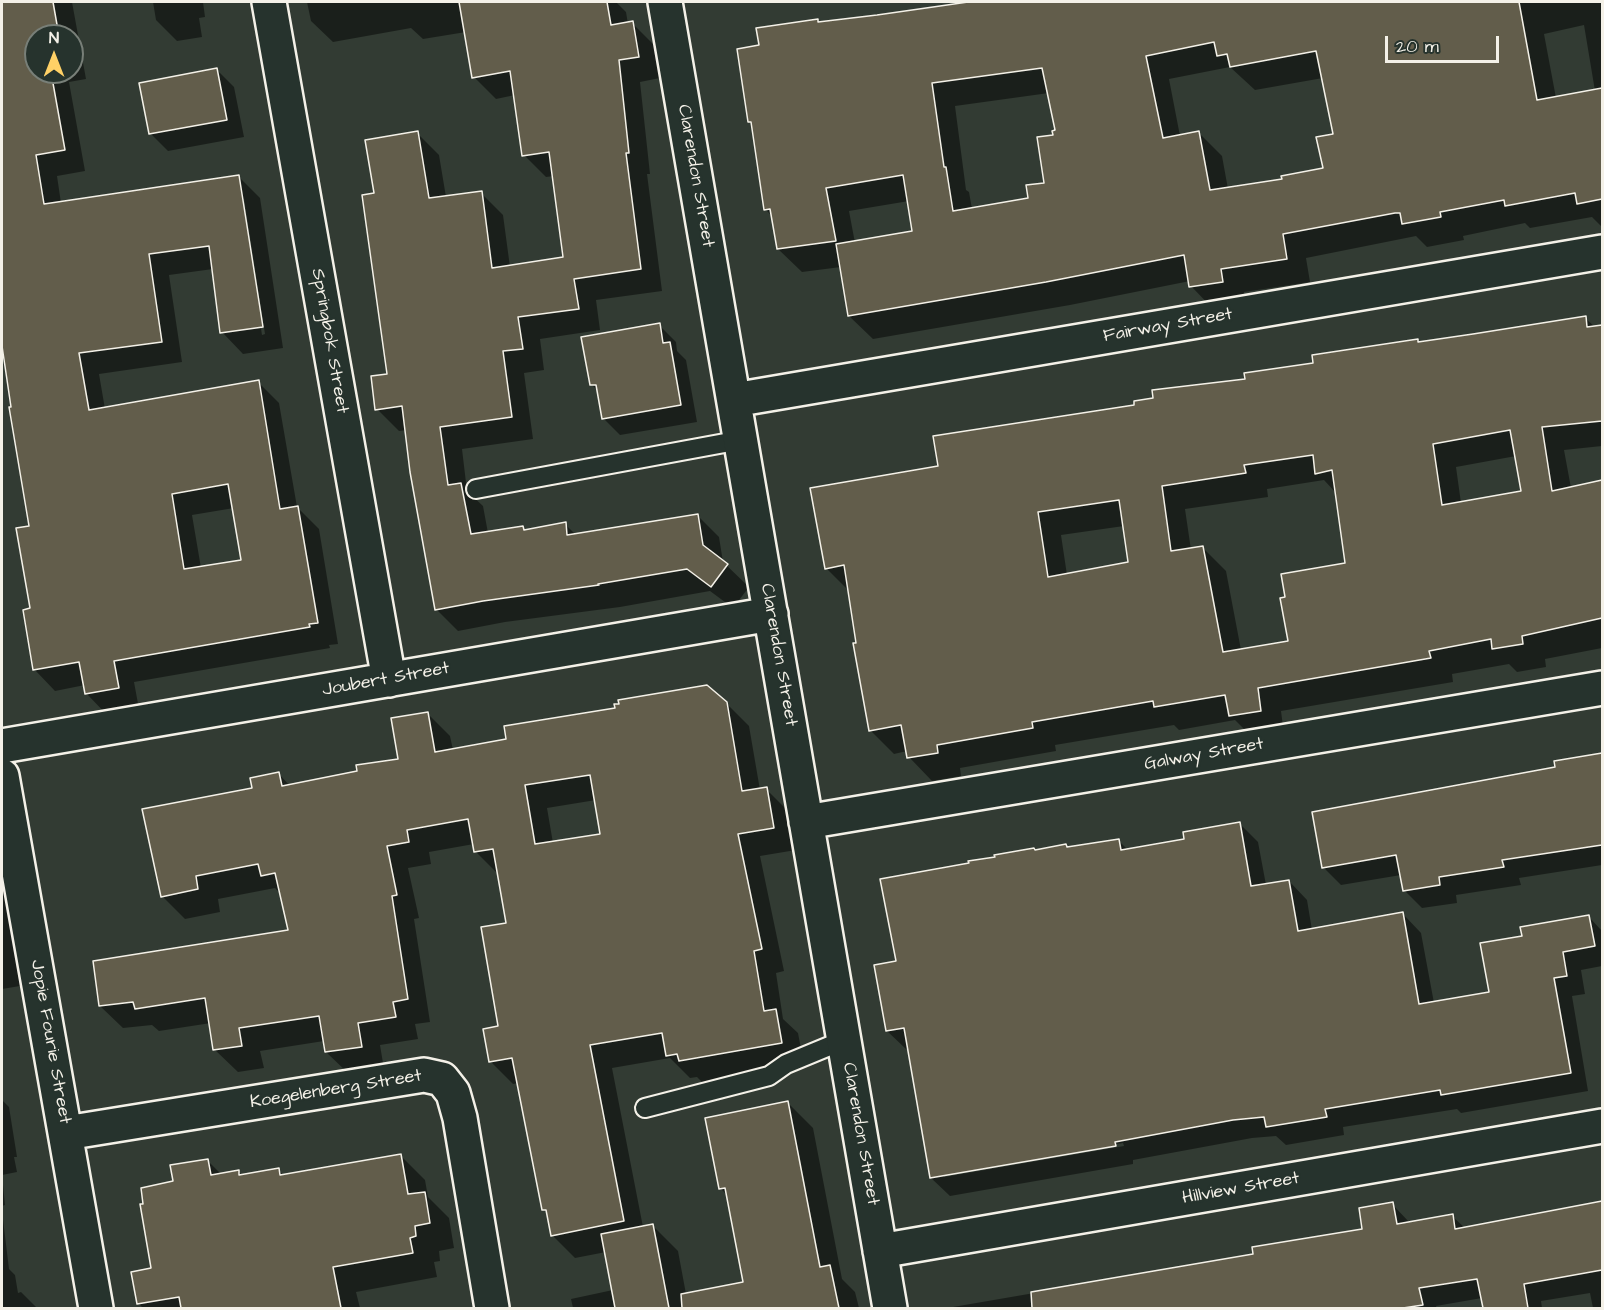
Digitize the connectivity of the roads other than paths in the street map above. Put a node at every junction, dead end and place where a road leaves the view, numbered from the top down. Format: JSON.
{"nodes":[{"id":1,"x":269,"y":2,"type":"edge"},
{"id":2,"x":665,"y":2,"type":"edge"},
{"id":3,"x":1602,"y":252,"type":"edge"},
{"id":4,"x":734,"y":400,"type":"junction"},
{"id":5,"x":741,"y":440,"type":"junction"},
{"id":6,"x":476,"y":489,"type":"dead end"},
{"id":7,"x":771,"y":614,"type":"junction"},
{"id":8,"x":389,"y":680,"type":"junction"},
{"id":9,"x":1602,"y":688,"type":"edge"},
{"id":10,"x":2,"y":746,"type":"edge"},
{"id":11,"x":2,"y":776,"type":"edge"},
{"id":12,"x":806,"y":822,"type":"junction"},
{"id":13,"x":844,"y":1040,"type":"junction"},
{"id":14,"x":645,"y":1108,"type":"dead end"},
{"id":15,"x":1602,"y":1126,"type":"edge"},
{"id":16,"x":66,"y":1133,"type":"junction"},
{"id":17,"x":880,"y":1251,"type":"junction"},
{"id":18,"x":96,"y":1308,"type":"edge"},
{"id":19,"x":492,"y":1308,"type":"edge"},
{"id":20,"x":890,"y":1308,"type":"edge"}],
"edges":[{"from":1,"to":8,"type":"street","name":"Springbok Street"},
{"from":2,"to":4,"type":"street","name":"Clarendon Street"},
{"from":3,"to":4,"type":"street","name":"Fairway Street"},
{"from":4,"to":5,"type":"street","name":"Clarendon Street"},
{"from":5,"to":6,"type":"lane"},
{"from":5,"to":7,"type":"street","name":"Clarendon Street"},
{"from":7,"to":8,"type":"street","name":"Joubert Street"},
{"from":7,"to":12,"type":"street","name":"Clarendon Street"},
{"from":8,"to":10,"type":"street","name":"Joubert Street"},
{"from":9,"to":12,"type":"street","name":"Galway Street"},
{"from":11,"to":16,"type":"street","name":"Jopie Fourie Street"},
{"from":12,"to":13,"type":"street","name":"Clarendon Street"},
{"from":13,"to":14,"type":"lane"},
{"from":13,"to":17,"type":"street","name":"Clarendon Street"},
{"from":15,"to":17,"type":"street","name":"Hillview Street"},
{"from":16,"to":18,"type":"street","name":"Jopie Fourie Street"},
{"from":16,"to":19,"type":"street","name":"Koegelenberg Street"},
{"from":17,"to":20,"type":"street","name":"Clarendon Street"}]}
